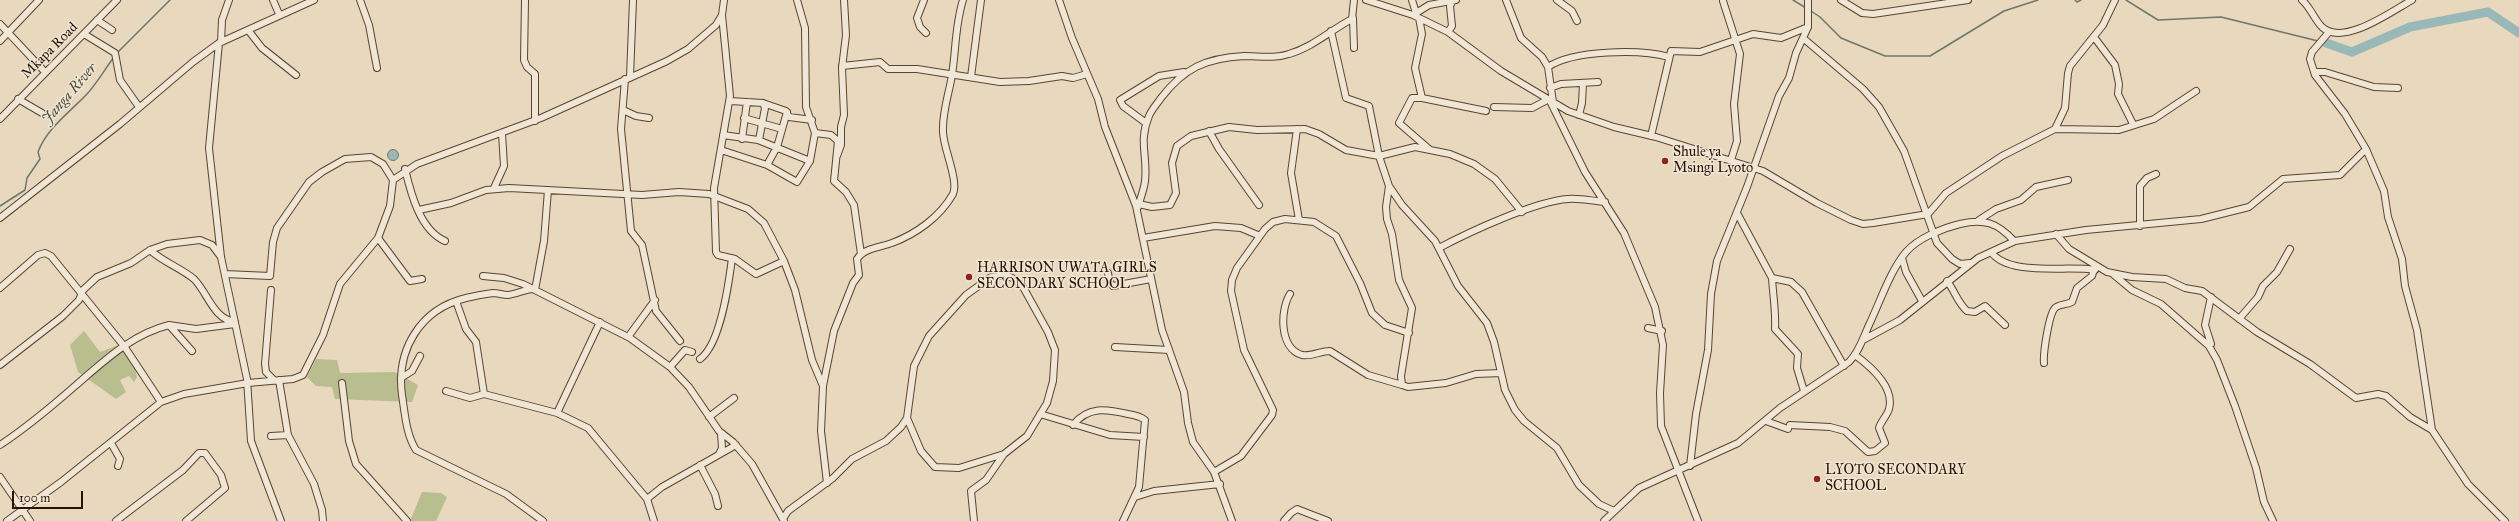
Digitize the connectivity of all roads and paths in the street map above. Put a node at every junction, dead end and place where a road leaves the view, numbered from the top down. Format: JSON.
{"nodes":[{"id":1,"x":39,"y":0,"type":"edge"},
{"id":2,"x":117,"y":0,"type":"edge"},
{"id":3,"x":229,"y":0,"type":"edge"},
{"id":4,"x":273,"y":0,"type":"edge"},
{"id":5,"x":314,"y":0,"type":"edge"},
{"id":6,"x":360,"y":0,"type":"edge"},
{"id":7,"x":525,"y":0,"type":"edge"},
{"id":8,"x":633,"y":0,"type":"edge"},
{"id":9,"x":724,"y":0,"type":"edge"},
{"id":10,"x":797,"y":0,"type":"edge"},
{"id":11,"x":844,"y":0,"type":"edge"},
{"id":12,"x":924,"y":0,"type":"edge"},
{"id":13,"x":963,"y":0,"type":"edge"},
{"id":14,"x":981,"y":0,"type":"edge"},
{"id":15,"x":1059,"y":0,"type":"edge"},
{"id":16,"x":1354,"y":0,"type":"edge"},
{"id":17,"x":1366,"y":0,"type":"edge"},
{"id":18,"x":1412,"y":0,"type":"edge"},
{"id":19,"x":1453,"y":0,"type":"edge"},
{"id":20,"x":1456,"y":0,"type":"edge"},
{"id":21,"x":1506,"y":0,"type":"edge"},
{"id":22,"x":1557,"y":0,"type":"edge"},
{"id":23,"x":1808,"y":0,"type":"edge"},
{"id":24,"x":1841,"y":0,"type":"edge"},
{"id":25,"x":1968,"y":0,"type":"edge"},
{"id":26,"x":2115,"y":0,"type":"edge"},
{"id":27,"x":2302,"y":0,"type":"edge"},
{"id":28,"x":2412,"y":0,"type":"edge"},
{"id":29,"x":1724,"y":1,"type":"edge"},
{"id":30,"x":1958,"y":2,"type":"edge"},
{"id":31,"x":279,"y":14,"type":"junction"},
{"id":32,"x":722,"y":15,"type":"junction"},
{"id":33,"x":1416,"y":16,"type":"junction"},
{"id":34,"x":1353,"y":18,"type":"junction"},
{"id":35,"x":97,"y":20,"type":"junction"},
{"id":36,"x":1577,"y":22,"type":"dead end"},
{"id":37,"x":0,"y":24,"type":"edge"},
{"id":38,"x":1808,"y":27,"type":"junction"},
{"id":39,"x":112,"y":30,"type":"dead end"},
{"id":40,"x":248,"y":30,"type":"junction"},
{"id":41,"x":8,"y":32,"type":"junction"},
{"id":42,"x":1331,"y":32,"type":"junction"},
{"id":43,"x":1448,"y":32,"type":"junction"},
{"id":44,"x":2329,"y":32,"type":"junction"},
{"id":45,"x":926,"y":33,"type":"dead end"},
{"id":46,"x":84,"y":34,"type":"junction"},
{"id":47,"x":2094,"y":37,"type":"junction"},
{"id":48,"x":1803,"y":38,"type":"junction"},
{"id":49,"x":1735,"y":39,"type":"junction"},
{"id":50,"x":0,"y":41,"type":"edge"},
{"id":51,"x":220,"y":43,"type":"junction"},
{"id":52,"x":1354,"y":48,"type":"dead end"},
{"id":53,"x":1669,"y":57,"type":"junction"},
{"id":54,"x":842,"y":66,"type":"junction"},
{"id":55,"x":1548,"y":67,"type":"junction"},
{"id":56,"x":377,"y":68,"type":"dead end"},
{"id":57,"x":46,"y":72,"type":"junction"},
{"id":58,"x":1186,"y":72,"type":"junction"},
{"id":59,"x":2314,"y":72,"type":"junction"},
{"id":60,"x":952,"y":73,"type":"junction"},
{"id":61,"x":296,"y":74,"type":"dead end"},
{"id":62,"x":1087,"y":74,"type":"junction"},
{"id":63,"x":971,"y":77,"type":"junction"},
{"id":64,"x":628,"y":78,"type":"junction"},
{"id":65,"x":1598,"y":82,"type":"dead end"},
{"id":66,"x":1583,"y":83,"type":"junction"},
{"id":67,"x":1550,"y":88,"type":"junction"},
{"id":68,"x":2398,"y":88,"type":"dead end"},
{"id":69,"x":2196,"y":91,"type":"dead end"},
{"id":70,"x":1422,"y":98,"type":"junction"},
{"id":71,"x":18,"y":99,"type":"junction"},
{"id":72,"x":1551,"y":100,"type":"junction"},
{"id":73,"x":730,"y":101,"type":"junction"},
{"id":74,"x":747,"y":102,"type":"junction"},
{"id":75,"x":763,"y":103,"type":"junction"},
{"id":76,"x":139,"y":107,"type":"junction"},
{"id":77,"x":1494,"y":108,"type":"dead end"},
{"id":78,"x":623,"y":110,"type":"junction"},
{"id":79,"x":1486,"y":111,"type":"dead end"},
{"id":80,"x":787,"y":112,"type":"junction"},
{"id":81,"x":42,"y":113,"type":"dead end"},
{"id":82,"x":1579,"y":115,"type":"junction"},
{"id":83,"x":649,"y":118,"type":"dead end"},
{"id":84,"x":744,"y":118,"type":"junction"},
{"id":85,"x":0,"y":119,"type":"edge"},
{"id":86,"x":812,"y":120,"type":"junction"},
{"id":87,"x":535,"y":121,"type":"junction"},
{"id":88,"x":762,"y":122,"type":"junction"},
{"id":89,"x":1146,"y":123,"type":"junction"},
{"id":90,"x":2134,"y":124,"type":"junction"},
{"id":91,"x":782,"y":129,"type":"junction"},
{"id":92,"x":1297,"y":129,"type":"junction"},
{"id":93,"x":2055,"y":129,"type":"junction"},
{"id":94,"x":1209,"y":130,"type":"junction"},
{"id":95,"x":502,"y":133,"type":"junction"},
{"id":96,"x":814,"y":133,"type":"junction"},
{"id":97,"x":723,"y":135,"type":"junction"},
{"id":98,"x":1651,"y":136,"type":"junction"},
{"id":99,"x":742,"y":139,"type":"junction"},
{"id":100,"x":759,"y":140,"type":"junction"},
{"id":101,"x":777,"y":147,"type":"junction"},
{"id":102,"x":1429,"y":149,"type":"junction"},
{"id":103,"x":2366,"y":149,"type":"junction"},
{"id":104,"x":721,"y":150,"type":"junction"},
{"id":105,"x":837,"y":156,"type":"junction"},
{"id":106,"x":1379,"y":156,"type":"junction"},
{"id":107,"x":1731,"y":160,"type":"junction"},
{"id":108,"x":810,"y":161,"type":"junction"},
{"id":109,"x":767,"y":165,"type":"junction"},
{"id":110,"x":1754,"y":168,"type":"junction"},
{"id":111,"x":405,"y":170,"type":"junction"},
{"id":112,"x":2156,"y":174,"type":"dead end"},
{"id":113,"x":393,"y":180,"type":"junction"},
{"id":114,"x":2068,"y":180,"type":"dead end"},
{"id":115,"x":1389,"y":186,"type":"junction"},
{"id":116,"x":494,"y":188,"type":"junction"},
{"id":117,"x":548,"y":190,"type":"junction"},
{"id":118,"x":628,"y":194,"type":"junction"},
{"id":119,"x":714,"y":195,"type":"junction"},
{"id":120,"x":1605,"y":202,"type":"junction"},
{"id":121,"x":1259,"y":204,"type":"dead end"},
{"id":122,"x":1138,"y":207,"type":"junction"},
{"id":123,"x":419,"y":210,"type":"junction"},
{"id":124,"x":1522,"y":212,"type":"junction"},
{"id":125,"x":1737,"y":213,"type":"junction"},
{"id":126,"x":1926,"y":214,"type":"junction"},
{"id":127,"x":0,"y":218,"type":"edge"},
{"id":128,"x":1299,"y":220,"type":"junction"},
{"id":129,"x":1979,"y":220,"type":"junction"},
{"id":130,"x":2140,"y":226,"type":"junction"},
{"id":131,"x":1934,"y":234,"type":"junction"},
{"id":132,"x":2056,"y":234,"type":"junction"},
{"id":133,"x":1260,"y":236,"type":"junction"},
{"id":134,"x":378,"y":238,"type":"junction"},
{"id":135,"x":1143,"y":238,"type":"junction"},
{"id":136,"x":220,"y":240,"type":"junction"},
{"id":137,"x":445,"y":241,"type":"dead end"},
{"id":138,"x":2014,"y":241,"type":"junction"},
{"id":139,"x":212,"y":245,"type":"junction"},
{"id":140,"x":1439,"y":248,"type":"junction"},
{"id":141,"x":2290,"y":249,"type":"dead end"},
{"id":142,"x":150,"y":250,"type":"junction"},
{"id":143,"x":1991,"y":252,"type":"junction"},
{"id":144,"x":861,"y":254,"type":"junction"},
{"id":145,"x":221,"y":257,"type":"junction"},
{"id":146,"x":732,"y":258,"type":"junction"},
{"id":147,"x":1902,"y":258,"type":"junction"},
{"id":148,"x":784,"y":262,"type":"junction"},
{"id":149,"x":1971,"y":263,"type":"junction"},
{"id":150,"x":2095,"y":268,"type":"junction"},
{"id":151,"x":1108,"y":273,"type":"dead end"},
{"id":152,"x":226,"y":274,"type":"junction"},
{"id":153,"x":2113,"y":274,"type":"junction"},
{"id":154,"x":483,"y":276,"type":"dead end"},
{"id":155,"x":1772,"y":278,"type":"junction"},
{"id":156,"x":422,"y":279,"type":"dead end"},
{"id":157,"x":1151,"y":279,"type":"junction"},
{"id":158,"x":1947,"y":281,"type":"junction"},
{"id":159,"x":0,"y":288,"type":"edge"},
{"id":160,"x":533,"y":289,"type":"junction"},
{"id":161,"x":271,"y":290,"type":"dead end"},
{"id":162,"x":81,"y":293,"type":"junction"},
{"id":163,"x":1290,"y":294,"type":"dead end"},
{"id":164,"x":2211,"y":297,"type":"junction"},
{"id":165,"x":654,"y":300,"type":"junction"},
{"id":166,"x":456,"y":301,"type":"junction"},
{"id":167,"x":1922,"y":301,"type":"junction"},
{"id":168,"x":2239,"y":319,"type":"junction"},
{"id":169,"x":600,"y":322,"type":"junction"},
{"id":170,"x":236,"y":323,"type":"junction"},
{"id":171,"x":169,"y":325,"type":"junction"},
{"id":172,"x":2005,"y":325,"type":"dead end"},
{"id":173,"x":1648,"y":328,"type":"dead end"},
{"id":174,"x":1662,"y":331,"type":"junction"},
{"id":175,"x":1409,"y":333,"type":"junction"},
{"id":176,"x":628,"y":337,"type":"junction"},
{"id":177,"x":1863,"y":340,"type":"junction"},
{"id":178,"x":680,"y":341,"type":"dead end"},
{"id":179,"x":124,"y":346,"type":"junction"},
{"id":180,"x":1115,"y":347,"type":"dead end"},
{"id":181,"x":1169,"y":350,"type":"junction"},
{"id":182,"x":192,"y":351,"type":"dead end"},
{"id":183,"x":692,"y":352,"type":"dead end"},
{"id":184,"x":420,"y":356,"type":"dead end"},
{"id":185,"x":1855,"y":356,"type":"junction"},
{"id":186,"x":2215,"y":356,"type":"junction"},
{"id":187,"x":700,"y":359,"type":"dead end"},
{"id":188,"x":2044,"y":363,"type":"dead end"},
{"id":189,"x":0,"y":365,"type":"edge"},
{"id":190,"x":1844,"y":366,"type":"junction"},
{"id":191,"x":670,"y":368,"type":"junction"},
{"id":192,"x":1501,"y":373,"type":"junction"},
{"id":193,"x":401,"y":378,"type":"junction"},
{"id":194,"x":276,"y":380,"type":"junction"},
{"id":195,"x":248,"y":382,"type":"junction"},
{"id":196,"x":342,"y":383,"type":"dead end"},
{"id":197,"x":1402,"y":385,"type":"junction"},
{"id":198,"x":823,"y":386,"type":"junction"},
{"id":199,"x":446,"y":391,"type":"dead end"},
{"id":200,"x":1804,"y":391,"type":"junction"},
{"id":201,"x":484,"y":394,"type":"junction"},
{"id":202,"x":734,"y":398,"type":"dead end"},
{"id":203,"x":161,"y":402,"type":"junction"},
{"id":204,"x":558,"y":413,"type":"junction"},
{"id":205,"x":1040,"y":414,"type":"junction"},
{"id":206,"x":709,"y":417,"type":"junction"},
{"id":207,"x":907,"y":418,"type":"junction"},
{"id":208,"x":1766,"y":421,"type":"junction"},
{"id":209,"x":1073,"y":425,"type":"junction"},
{"id":210,"x":2432,"y":430,"type":"junction"},
{"id":211,"x":721,"y":433,"type":"junction"},
{"id":212,"x":288,"y":435,"type":"junction"},
{"id":213,"x":271,"y":436,"type":"dead end"},
{"id":214,"x":1144,"y":437,"type":"junction"},
{"id":215,"x":111,"y":443,"type":"junction"},
{"id":216,"x":0,"y":445,"type":"edge"},
{"id":217,"x":736,"y":445,"type":"junction"},
{"id":218,"x":719,"y":454,"type":"junction"},
{"id":219,"x":1004,"y":454,"type":"junction"},
{"id":220,"x":700,"y":465,"type":"junction"},
{"id":221,"x":118,"y":466,"type":"dead end"},
{"id":222,"x":1690,"y":466,"type":"junction"},
{"id":223,"x":1679,"y":470,"type":"junction"},
{"id":224,"x":1214,"y":472,"type":"junction"},
{"id":225,"x":0,"y":477,"type":"edge"},
{"id":226,"x":827,"y":483,"type":"junction"},
{"id":227,"x":1220,"y":484,"type":"junction"},
{"id":228,"x":1135,"y":497,"type":"junction"},
{"id":229,"x":647,"y":499,"type":"junction"},
{"id":230,"x":718,"y":506,"type":"dead end"},
{"id":231,"x":23,"y":511,"type":"junction"},
{"id":232,"x":1614,"y":511,"type":"junction"},
{"id":233,"x":784,"y":520,"type":"edge"},
{"id":234,"x":7,"y":521,"type":"edge"},
{"id":235,"x":30,"y":521,"type":"edge"},
{"id":236,"x":116,"y":521,"type":"edge"},
{"id":237,"x":186,"y":521,"type":"edge"},
{"id":238,"x":281,"y":521,"type":"edge"},
{"id":239,"x":323,"y":521,"type":"edge"},
{"id":240,"x":407,"y":521,"type":"edge"},
{"id":241,"x":543,"y":521,"type":"edge"},
{"id":242,"x":654,"y":521,"type":"edge"},
{"id":243,"x":974,"y":521,"type":"edge"},
{"id":244,"x":1123,"y":521,"type":"edge"},
{"id":245,"x":1232,"y":521,"type":"edge"},
{"id":246,"x":1284,"y":521,"type":"edge"},
{"id":247,"x":1328,"y":521,"type":"edge"},
{"id":248,"x":1604,"y":521,"type":"edge"},
{"id":249,"x":1698,"y":521,"type":"edge"},
{"id":250,"x":2273,"y":521,"type":"edge"},
{"id":251,"x":2505,"y":521,"type":"edge"}],
"edges":[{"from":1,"to":41,"type":"street"},
{"from":2,"to":35,"type":"street","name":"Mkapa Road"},
{"from":3,"to":51,"type":"street"},
{"from":4,"to":31,"type":"street"},
{"from":5,"to":31,"type":"street"},
{"from":6,"to":56,"type":"street"},
{"from":7,"to":87,"type":"street"},
{"from":8,"to":64,"type":"street"},
{"from":9,"to":32,"type":"street"},
{"from":10,"to":86,"type":"street"},
{"from":11,"to":54,"type":"street"},
{"from":12,"to":45,"type":"street"},
{"from":13,"to":60,"type":"street"},
{"from":14,"to":63,"type":"street"},
{"from":15,"to":62,"type":"street"},
{"from":16,"to":34,"type":"street"},
{"from":17,"to":33,"type":"street"},
{"from":18,"to":33,"type":"street"},
{"from":19,"to":20,"type":"street"},
{"from":19,"to":33,"type":"street"},
{"from":19,"to":43,"type":"street"},
{"from":21,"to":55,"type":"street"},
{"from":22,"to":36,"type":"street"},
{"from":23,"to":38,"type":"street"},
{"from":24,"to":30,"type":"street"},
{"from":25,"to":30,"type":"street"},
{"from":26,"to":47,"type":"street"},
{"from":27,"to":44,"type":"street"},
{"from":28,"to":44,"type":"street"},
{"from":29,"to":49,"type":"street"},
{"from":31,"to":40,"type":"street"},
{"from":32,"to":64,"type":"street"},
{"from":32,"to":73,"type":"street"},
{"from":33,"to":43,"type":"street"},
{"from":33,"to":70,"type":"street"},
{"from":34,"to":42,"type":"street"},
{"from":34,"to":52,"type":"street"},
{"from":35,"to":39,"type":"street"},
{"from":35,"to":46,"type":"street","name":"Mkapa Road"},
{"from":37,"to":41,"type":"street"},
{"from":38,"to":48,"type":"street"},
{"from":38,"to":49,"type":"street"},
{"from":40,"to":51,"type":"street"},
{"from":40,"to":61,"type":"street"},
{"from":41,"to":50,"type":"street"},
{"from":41,"to":57,"type":"street"},
{"from":42,"to":58,"type":"street"},
{"from":42,"to":106,"type":"street"},
{"from":43,"to":72,"type":"street"},
{"from":44,"to":59,"type":"street"},
{"from":46,"to":57,"type":"street","name":"Mkapa Road"},
{"from":46,"to":76,"type":"street"},
{"from":47,"to":90,"type":"street"},
{"from":47,"to":93,"type":"street"},
{"from":48,"to":110,"type":"street"},
{"from":48,"to":126,"type":"street"},
{"from":49,"to":53,"type":"street"},
{"from":49,"to":107,"type":"street"},
{"from":51,"to":76,"type":"street"},
{"from":51,"to":136,"type":"street"},
{"from":53,"to":55,"type":"street"},
{"from":53,"to":98,"type":"street"},
{"from":54,"to":60,"type":"street"},
{"from":54,"to":105,"type":"street"},
{"from":55,"to":67,"type":"street"},
{"from":57,"to":71,"type":"street","name":"Mkapa Road"},
{"from":58,"to":89,"type":"street"},
{"from":58,"to":89,"type":"street"},
{"from":59,"to":68,"type":"street"},
{"from":59,"to":103,"type":"street"},
{"from":60,"to":63,"type":"street"},
{"from":60,"to":144,"type":"street"},
{"from":62,"to":63,"type":"street"},
{"from":62,"to":122,"type":"street"},
{"from":64,"to":78,"type":"street"},
{"from":64,"to":87,"type":"street"},
{"from":65,"to":66,"type":"street"},
{"from":66,"to":67,"type":"street"},
{"from":66,"to":82,"type":"street"},
{"from":67,"to":72,"type":"street"},
{"from":69,"to":90,"type":"street"},
{"from":70,"to":79,"type":"street"},
{"from":70,"to":102,"type":"street"},
{"from":71,"to":81,"type":"street"},
{"from":71,"to":85,"type":"street","name":"Mkapa Road"},
{"from":72,"to":77,"type":"street"},
{"from":72,"to":82,"type":"street"},
{"from":72,"to":120,"type":"street"},
{"from":73,"to":74,"type":"street"},
{"from":73,"to":97,"type":"street"},
{"from":74,"to":75,"type":"street"},
{"from":74,"to":84,"type":"street"},
{"from":75,"to":80,"type":"street"},
{"from":75,"to":88,"type":"street"},
{"from":76,"to":127,"type":"street"},
{"from":78,"to":83,"type":"street"},
{"from":78,"to":118,"type":"street"},
{"from":80,"to":86,"type":"street"},
{"from":80,"to":91,"type":"street"},
{"from":82,"to":98,"type":"street"},
{"from":84,"to":88,"type":"street"},
{"from":84,"to":99,"type":"street"},
{"from":86,"to":96,"type":"street"},
{"from":87,"to":95,"type":"street"},
{"from":88,"to":91,"type":"street"},
{"from":88,"to":100,"type":"street"},
{"from":89,"to":122,"type":"street"},
{"from":90,"to":93,"type":"street"},
{"from":91,"to":101,"type":"street"},
{"from":92,"to":94,"type":"street"},
{"from":92,"to":106,"type":"street"},
{"from":92,"to":128,"type":"street"},
{"from":93,"to":126,"type":"street"},
{"from":94,"to":121,"type":"street"},
{"from":94,"to":122,"type":"street"},
{"from":95,"to":111,"type":"street"},
{"from":95,"to":116,"type":"street"},
{"from":96,"to":105,"type":"street"},
{"from":96,"to":108,"type":"street"},
{"from":97,"to":99,"type":"street"},
{"from":97,"to":104,"type":"street"},
{"from":98,"to":107,"type":"street"},
{"from":99,"to":100,"type":"street"},
{"from":100,"to":101,"type":"street"},
{"from":101,"to":108,"type":"street"},
{"from":101,"to":109,"type":"street"},
{"from":102,"to":106,"type":"street"},
{"from":102,"to":124,"type":"street"},
{"from":103,"to":130,"type":"street"},
{"from":103,"to":210,"type":"street"},
{"from":104,"to":109,"type":"street"},
{"from":104,"to":119,"type":"street"},
{"from":105,"to":144,"type":"street"},
{"from":106,"to":115,"type":"street"},
{"from":107,"to":110,"type":"street"},
{"from":108,"to":109,"type":"street"},
{"from":110,"to":125,"type":"street"},
{"from":110,"to":126,"type":"street"},
{"from":111,"to":113,"type":"street"},
{"from":111,"to":123,"type":"street"},
{"from":112,"to":130,"type":"street"},
{"from":113,"to":134,"type":"street"},
{"from":113,"to":152,"type":"street"},
{"from":114,"to":129,"type":"street"},
{"from":115,"to":140,"type":"street"},
{"from":115,"to":175,"type":"street"},
{"from":116,"to":117,"type":"street"},
{"from":116,"to":123,"type":"street"},
{"from":117,"to":118,"type":"street"},
{"from":117,"to":160,"type":"street"},
{"from":118,"to":119,"type":"street"},
{"from":118,"to":165,"type":"street"},
{"from":119,"to":146,"type":"street"},
{"from":119,"to":148,"type":"street"},
{"from":120,"to":124,"type":"street"},
{"from":120,"to":174,"type":"street"},
{"from":122,"to":135,"type":"street"},
{"from":123,"to":137,"type":"street"},
{"from":124,"to":140,"type":"street"},
{"from":125,"to":155,"type":"street"},
{"from":125,"to":222,"type":"street"},
{"from":126,"to":131,"type":"street"},
{"from":128,"to":133,"type":"street"},
{"from":128,"to":175,"type":"street"},
{"from":129,"to":131,"type":"street"},
{"from":129,"to":138,"type":"street"},
{"from":130,"to":132,"type":"street"},
{"from":131,"to":147,"type":"street"},
{"from":131,"to":149,"type":"street"},
{"from":132,"to":138,"type":"street"},
{"from":132,"to":150,"type":"street"},
{"from":133,"to":135,"type":"street"},
{"from":133,"to":224,"type":"street"},
{"from":134,"to":156,"type":"street"},
{"from":134,"to":194,"type":"street"},
{"from":135,"to":157,"type":"street"},
{"from":136,"to":139,"type":"street"},
{"from":136,"to":145,"type":"street"},
{"from":138,"to":143,"type":"street"},
{"from":139,"to":142,"type":"street"},
{"from":139,"to":145,"type":"street"},
{"from":140,"to":192,"type":"street"},
{"from":141,"to":168,"type":"street"},
{"from":142,"to":162,"type":"street"},
{"from":142,"to":170,"type":"street"},
{"from":143,"to":149,"type":"street"},
{"from":143,"to":150,"type":"street"},
{"from":144,"to":198,"type":"street"},
{"from":145,"to":152,"type":"street"},
{"from":146,"to":148,"type":"street"},
{"from":146,"to":187,"type":"street"},
{"from":147,"to":167,"type":"street"},
{"from":147,"to":177,"type":"street"},
{"from":148,"to":198,"type":"street"},
{"from":149,"to":158,"type":"street"},
{"from":150,"to":153,"type":"street"},
{"from":150,"to":188,"type":"street"},
{"from":151,"to":157,"type":"street"},
{"from":152,"to":170,"type":"street"},
{"from":153,"to":164,"type":"street"},
{"from":153,"to":186,"type":"street"},
{"from":154,"to":160,"type":"street"},
{"from":155,"to":190,"type":"street"},
{"from":155,"to":200,"type":"street"},
{"from":157,"to":181,"type":"street"},
{"from":158,"to":167,"type":"street"},
{"from":158,"to":172,"type":"street"},
{"from":159,"to":162,"type":"street"},
{"from":160,"to":166,"type":"street"},
{"from":160,"to":169,"type":"street"},
{"from":161,"to":194,"type":"street"},
{"from":162,"to":179,"type":"street"},
{"from":162,"to":189,"type":"street"},
{"from":163,"to":197,"type":"street"},
{"from":164,"to":168,"type":"street"},
{"from":164,"to":186,"type":"street"},
{"from":165,"to":176,"type":"street"},
{"from":165,"to":178,"type":"street"},
{"from":166,"to":193,"type":"street"},
{"from":166,"to":201,"type":"street"},
{"from":167,"to":177,"type":"street"},
{"from":168,"to":210,"type":"street"},
{"from":169,"to":176,"type":"street"},
{"from":169,"to":204,"type":"street"},
{"from":170,"to":171,"type":"street"},
{"from":170,"to":195,"type":"street"},
{"from":171,"to":179,"type":"street"},
{"from":171,"to":182,"type":"street"},
{"from":173,"to":174,"type":"street"},
{"from":174,"to":223,"type":"street"},
{"from":175,"to":197,"type":"street"},
{"from":176,"to":191,"type":"street"},
{"from":177,"to":185,"type":"street"},
{"from":179,"to":203,"type":"street"},
{"from":179,"to":216,"type":"street"},
{"from":180,"to":181,"type":"street"},
{"from":181,"to":224,"type":"street"},
{"from":183,"to":191,"type":"street"},
{"from":184,"to":193,"type":"street"},
{"from":185,"to":190,"type":"street"},
{"from":185,"to":208,"type":"street"},
{"from":186,"to":250,"type":"street"},
{"from":190,"to":200,"type":"street"},
{"from":191,"to":206,"type":"street"},
{"from":192,"to":197,"type":"street"},
{"from":192,"to":232,"type":"street"},
{"from":193,"to":241,"type":"street"},
{"from":194,"to":195,"type":"street"},
{"from":194,"to":212,"type":"street"},
{"from":195,"to":203,"type":"street"},
{"from":195,"to":238,"type":"street"},
{"from":196,"to":240,"type":"street"},
{"from":198,"to":226,"type":"street"},
{"from":199,"to":201,"type":"street"},
{"from":200,"to":208,"type":"street"},
{"from":201,"to":204,"type":"street"},
{"from":202,"to":206,"type":"street"},
{"from":203,"to":215,"type":"street"},
{"from":204,"to":229,"type":"street"},
{"from":205,"to":207,"type":"street"},
{"from":205,"to":209,"type":"street"},
{"from":205,"to":219,"type":"street"},
{"from":206,"to":211,"type":"street"},
{"from":207,"to":219,"type":"street"},
{"from":207,"to":226,"type":"street"},
{"from":208,"to":222,"type":"street"},
{"from":209,"to":214,"type":"street"},
{"from":209,"to":214,"type":"street"},
{"from":210,"to":251,"type":"street"},
{"from":211,"to":217,"type":"street"},
{"from":211,"to":218,"type":"street"},
{"from":212,"to":213,"type":"street"},
{"from":212,"to":239,"type":"street"},
{"from":214,"to":228,"type":"street"},
{"from":215,"to":221,"type":"street"},
{"from":215,"to":231,"type":"street"},
{"from":217,"to":218,"type":"street"},
{"from":217,"to":233,"type":"street"},
{"from":218,"to":220,"type":"street"},
{"from":219,"to":243,"type":"street"},
{"from":220,"to":229,"type":"street"},
{"from":220,"to":230,"type":"street"},
{"from":222,"to":223,"type":"street"},
{"from":223,"to":232,"type":"street"},
{"from":223,"to":249,"type":"street"},
{"from":224,"to":227,"type":"street"},
{"from":225,"to":231,"type":"street"},
{"from":226,"to":233,"type":"street"},
{"from":227,"to":228,"type":"street"},
{"from":227,"to":245,"type":"street"},
{"from":228,"to":244,"type":"street"},
{"from":229,"to":242,"type":"street"},
{"from":231,"to":234,"type":"street"},
{"from":231,"to":235,"type":"street"},
{"from":232,"to":248,"type":"street"},
{"from":236,"to":237,"type":"street"},
{"from":246,"to":247,"type":"street"}]}
